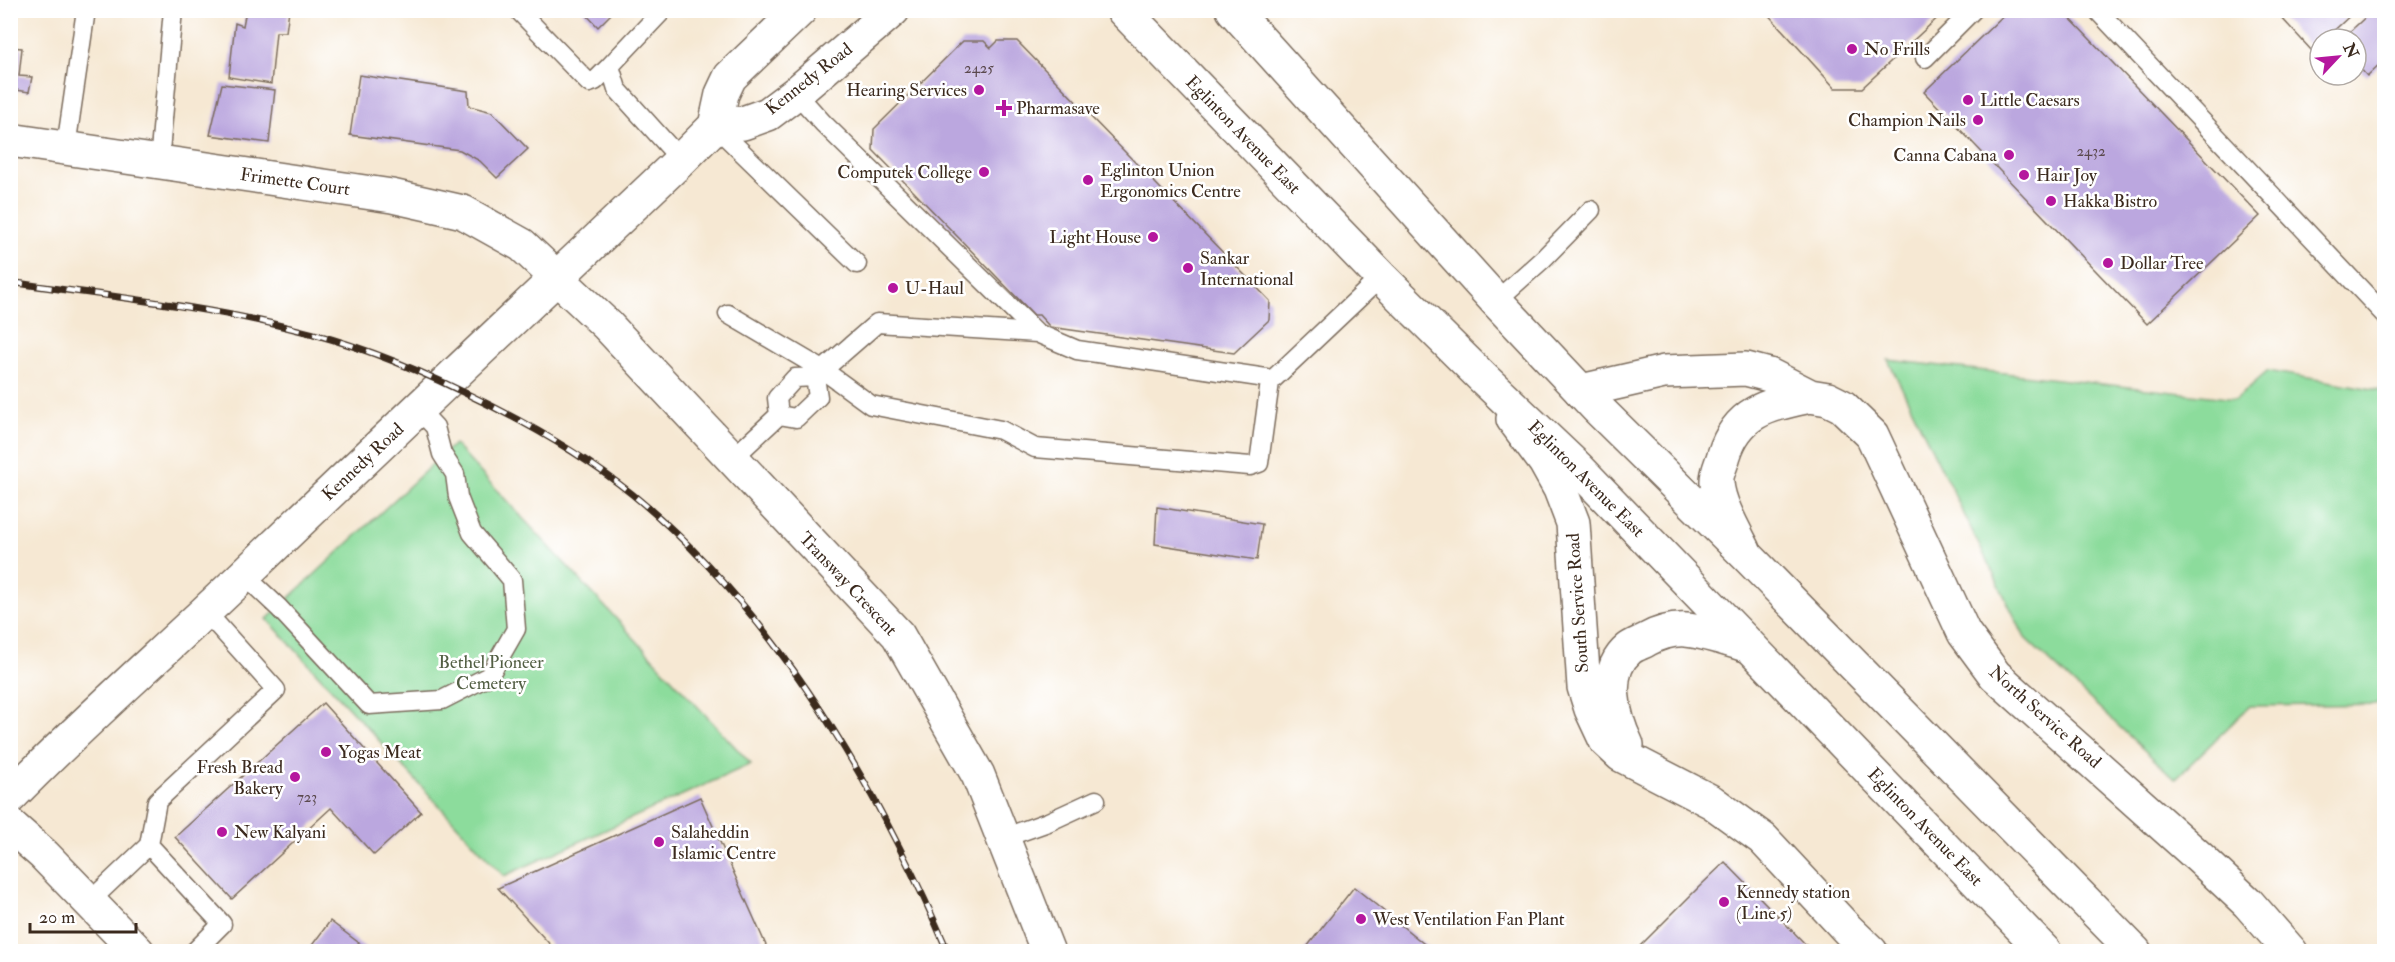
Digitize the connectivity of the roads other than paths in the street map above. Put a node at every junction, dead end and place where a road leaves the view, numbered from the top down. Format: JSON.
{"nodes":[{"id":1,"x":86,"y":10,"type":"edge"},
{"id":2,"x":173,"y":10,"type":"edge"},
{"id":3,"x":518,"y":10,"type":"edge"},
{"id":4,"x":663,"y":10,"type":"edge"},
{"id":5,"x":800,"y":10,"type":"edge"},
{"id":6,"x":893,"y":10,"type":"edge"},
{"id":7,"x":1123,"y":10,"type":"edge"},
{"id":8,"x":1233,"y":10,"type":"edge"},
{"id":9,"x":1973,"y":10,"type":"edge"},
{"id":10,"x":2097,"y":10,"type":"edge"},
{"id":11,"x":1925,"y":58,"type":"dead end"},
{"id":12,"x":610,"y":66,"type":"junction"},
{"id":13,"x":796,"y":93,"type":"junction"},
{"id":14,"x":715,"y":126,"type":"junction"},
{"id":15,"x":10,"y":141,"type":"edge"},
{"id":16,"x":66,"y":147,"type":"junction"},
{"id":17,"x":681,"y":160,"type":"junction"},
{"id":18,"x":159,"y":162,"type":"junction"},
{"id":19,"x":1592,"y":210,"type":"dead end"},
{"id":20,"x":857,"y":264,"type":"dead end"},
{"id":21,"x":558,"y":277,"type":"junction"},
{"id":22,"x":1381,"y":277,"type":"junction"},
{"id":23,"x":1496,"y":301,"type":"junction"},
{"id":24,"x":728,"y":314,"type":"dead end"},
{"id":25,"x":2385,"y":314,"type":"edge"},
{"id":26,"x":1037,"y":333,"type":"junction"},
{"id":27,"x":819,"y":374,"type":"junction"},
{"id":28,"x":1482,"y":377,"type":"junction"},
{"id":29,"x":1270,"y":382,"type":"junction"},
{"id":30,"x":1581,"y":391,"type":"junction"},
{"id":31,"x":1810,"y":396,"type":"junction"},
{"id":32,"x":418,"y":410,"type":"junction"},
{"id":33,"x":779,"y":415,"type":"junction"},
{"id":34,"x":732,"y":459,"type":"junction"},
{"id":35,"x":1747,"y":556,"type":"junction"},
{"id":36,"x":244,"y":575,"type":"junction"},
{"id":37,"x":205,"y":611,"type":"junction"},
{"id":38,"x":1749,"y":646,"type":"junction"},
{"id":39,"x":1637,"y":765,"type":"junction"},
{"id":40,"x":10,"y":797,"type":"edge"},
{"id":41,"x":1096,"y":800,"type":"dead end"},
{"id":42,"x":10,"y":825,"type":"edge"},
{"id":43,"x":1003,"y":837,"type":"junction"},
{"id":44,"x":149,"y":845,"type":"junction"},
{"id":45,"x":89,"y":902,"type":"junction"},
{"id":46,"x":138,"y":951,"type":"edge"},
{"id":47,"x":194,"y":951,"type":"edge"},
{"id":48,"x":1048,"y":951,"type":"edge"},
{"id":49,"x":1871,"y":951,"type":"edge"},
{"id":50,"x":2045,"y":951,"type":"edge"},
{"id":51,"x":2135,"y":951,"type":"edge"},
{"id":52,"x":2291,"y":951,"type":"edge"}],
"edges":[{"from":1,"to":16,"type":"lane"},
{"from":2,"to":18,"type":"lane"},
{"from":3,"to":12,"type":"lane"},
{"from":4,"to":12,"type":"lane"},
{"from":5,"to":14,"type":"main road"},
{"from":6,"to":13,"type":"main road","name":"Kennedy Road"},
{"from":7,"to":22,"type":"main road","name":"Eglinton Avenue East"},
{"from":8,"to":23,"type":"main road"},
{"from":9,"to":11,"type":"lane"},
{"from":10,"to":25,"type":"lane"},
{"from":12,"to":17,"type":"lane"},
{"from":13,"to":14,"type":"main road","name":"Kennedy Road"},
{"from":13,"to":26,"type":"lane"},
{"from":14,"to":17,"type":"main road","name":"Kennedy Road"},
{"from":14,"to":20,"type":"lane"},
{"from":15,"to":16,"type":"main road","name":"Frimette Court"},
{"from":16,"to":18,"type":"main road","name":"Frimette Court"},
{"from":17,"to":21,"type":"main road","name":"Kennedy Road"},
{"from":18,"to":21,"type":"main road","name":"Frimette Court"},
{"from":19,"to":23,"type":"lane"},
{"from":21,"to":32,"type":"main road","name":"Kennedy Road"},
{"from":21,"to":34,"type":"main road","name":"Transway Crescent"},
{"from":22,"to":28,"type":"main road","name":"Eglinton Avenue East"},
{"from":22,"to":29,"type":"lane"},
{"from":23,"to":30,"type":"main road"},
{"from":24,"to":27,"type":"lane"},
{"from":26,"to":27,"type":"lane"},
{"from":26,"to":29,"type":"lane"},
{"from":27,"to":29,"type":"lane"},
{"from":27,"to":33,"type":"lane"},
{"from":27,"to":33,"type":"lane"},
{"from":28,"to":38,"type":"main road","name":"Eglinton Avenue East"},
{"from":28,"to":39,"type":"main road","name":"South Service Road"},
{"from":30,"to":31,"type":"main road","name":"North Service Road"},
{"from":30,"to":35,"type":"main road"},
{"from":31,"to":35,"type":"main road"},
{"from":31,"to":52,"type":"main road","name":"North Service Road"},
{"from":32,"to":36,"type":"main road","name":"Kennedy Road"},
{"from":32,"to":36,"type":"lane"},
{"from":33,"to":34,"type":"lane"},
{"from":34,"to":43,"type":"main road","name":"Transway Crescent"},
{"from":35,"to":51,"type":"main road"},
{"from":36,"to":37,"type":"main road","name":"Kennedy Road"},
{"from":37,"to":40,"type":"main road","name":"Kennedy Road"},
{"from":37,"to":44,"type":"lane"},
{"from":38,"to":39,"type":"main road","name":"South Service Road"},
{"from":38,"to":50,"type":"main road","name":"Eglinton Avenue East"},
{"from":39,"to":49,"type":"main road","name":"South Service Road"},
{"from":41,"to":43,"type":"lane"},
{"from":42,"to":45,"type":"main road"},
{"from":43,"to":48,"type":"main road","name":"Transway Crescent"},
{"from":44,"to":45,"type":"lane"},
{"from":44,"to":47,"type":"lane"},
{"from":45,"to":46,"type":"main road"}]}
